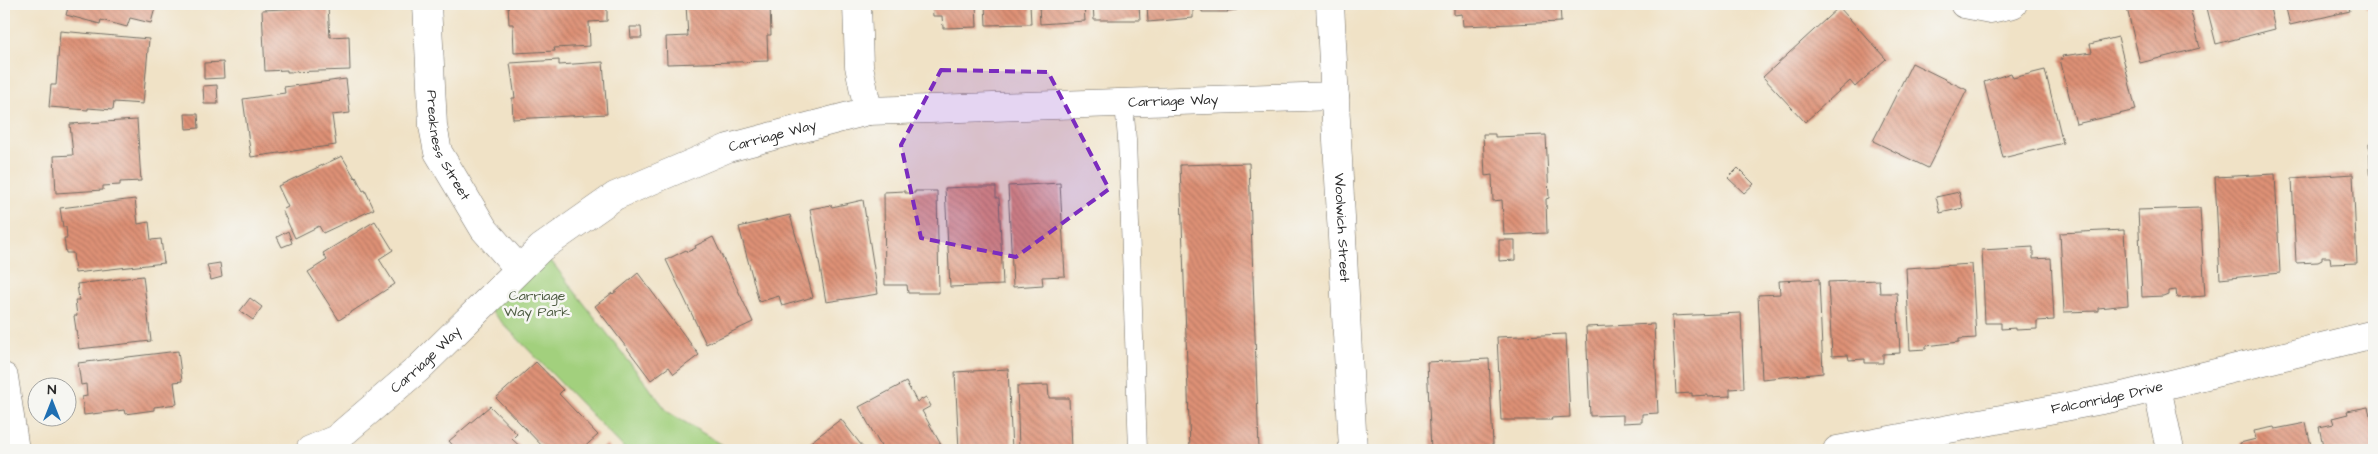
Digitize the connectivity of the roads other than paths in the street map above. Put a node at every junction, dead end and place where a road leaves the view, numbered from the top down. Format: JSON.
{"nodes":[{"id":1,"x":427,"y":4,"type":"edge"},
{"id":2,"x":857,"y":4,"type":"edge"},
{"id":3,"x":1330,"y":4,"type":"edge"},
{"id":4,"x":1964,"y":4,"type":"edge"},
{"id":5,"x":2013,"y":4,"type":"edge"},
{"id":6,"x":1335,"y":96,"type":"junction"},
{"id":7,"x":1124,"y":102,"type":"junction"},
{"id":8,"x":868,"y":112,"type":"junction"},
{"id":9,"x":519,"y":269,"type":"junction"},
{"id":10,"x":2374,"y":334,"type":"edge"},
{"id":11,"x":4,"y":377,"type":"edge"},
{"id":12,"x":2157,"y":387,"type":"junction"},
{"id":13,"x":15,"y":450,"type":"edge"},
{"id":14,"x":310,"y":450,"type":"edge"},
{"id":15,"x":1138,"y":450,"type":"edge"},
{"id":16,"x":1353,"y":450,"type":"edge"},
{"id":17,"x":1837,"y":450,"type":"edge"},
{"id":18,"x":2170,"y":450,"type":"edge"}],
"edges":[{"from":1,"to":9,"type":"street","name":"Preakness Street"},
{"from":2,"to":8,"type":"street"},
{"from":3,"to":6,"type":"street","name":"Woolwich Street"},
{"from":4,"to":5,"type":"street"},
{"from":6,"to":7,"type":"street","name":"Carriage Way"},
{"from":6,"to":16,"type":"street","name":"Woolwich Street"},
{"from":7,"to":8,"type":"street","name":"Carriage Way"},
{"from":7,"to":15,"type":"lane"},
{"from":8,"to":9,"type":"street","name":"Carriage Way"},
{"from":9,"to":14,"type":"street","name":"Carriage Way"},
{"from":10,"to":12,"type":"street","name":"Falconridge Drive"},
{"from":11,"to":13,"type":"street"},
{"from":12,"to":17,"type":"street","name":"Falconridge Drive"},
{"from":12,"to":18,"type":"street"}]}
